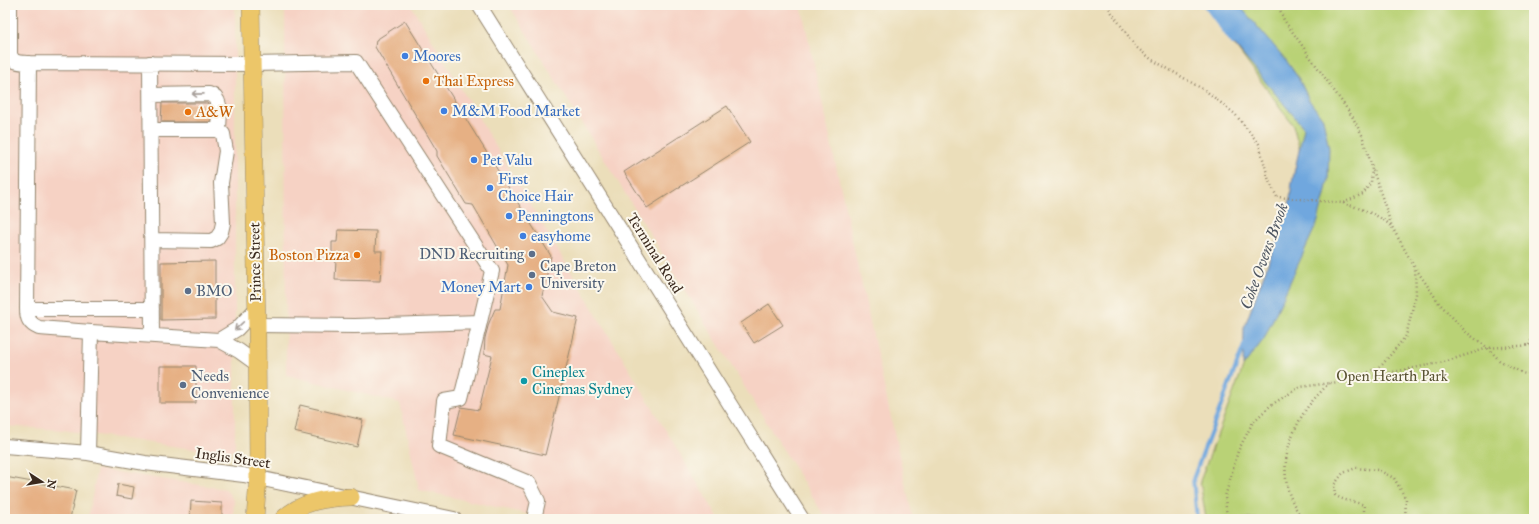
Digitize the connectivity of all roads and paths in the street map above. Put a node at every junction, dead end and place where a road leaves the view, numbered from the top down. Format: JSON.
{"nodes":[{"id":1,"x":10,"y":5,"type":"edge"},
{"id":2,"x":251,"y":5,"type":"edge"},
{"id":3,"x":479,"y":5,"type":"edge"},
{"id":4,"x":1108,"y":5,"type":"edge"},
{"id":5,"x":1278,"y":5,"type":"edge"},
{"id":6,"x":29,"y":62,"type":"junction"},
{"id":7,"x":150,"y":63,"type":"junction"},
{"id":8,"x":252,"y":64,"type":"junction"},
{"id":9,"x":151,"y":95,"type":"junction"},
{"id":10,"x":151,"y":130,"type":"junction"},
{"id":11,"x":219,"y":130,"type":"junction"},
{"id":12,"x":1372,"y":167,"type":"junction"},
{"id":13,"x":1343,"y":203,"type":"junction"},
{"id":14,"x":1392,"y":227,"type":"junction"},
{"id":15,"x":152,"y":240,"type":"junction"},
{"id":16,"x":1415,"y":268,"type":"junction"},
{"id":17,"x":152,"y":308,"type":"junction"},
{"id":18,"x":27,"y":309,"type":"junction"},
{"id":19,"x":256,"y":317,"type":"junction"},
{"id":20,"x":480,"y":322,"type":"junction"},
{"id":21,"x":92,"y":332,"type":"junction"},
{"id":22,"x":1534,"y":335,"type":"edge"},
{"id":23,"x":152,"y":336,"type":"junction"},
{"id":24,"x":219,"y":340,"type":"junction"},
{"id":25,"x":1534,"y":345,"type":"edge"},
{"id":26,"x":1529,"y":346,"type":"junction"},
{"id":27,"x":1488,"y":348,"type":"junction"},
{"id":28,"x":257,"y":364,"type":"junction"},
{"id":29,"x":1534,"y":376,"type":"edge"},
{"id":30,"x":1354,"y":380,"type":"junction"},
{"id":31,"x":1329,"y":383,"type":"junction"},
{"id":32,"x":5,"y":446,"type":"edge"},
{"id":33,"x":88,"y":453,"type":"junction"},
{"id":34,"x":258,"y":478,"type":"junction"},
{"id":35,"x":351,"y":497,"type":"junction"},
{"id":36,"x":255,"y":519,"type":"edge"},
{"id":37,"x":283,"y":519,"type":"edge"},
{"id":38,"x":454,"y":519,"type":"edge"},
{"id":39,"x":534,"y":519,"type":"edge"},
{"id":40,"x":802,"y":519,"type":"edge"},
{"id":41,"x":1226,"y":519,"type":"edge"},
{"id":42,"x":1303,"y":519,"type":"edge"},
{"id":43,"x":1364,"y":519,"type":"edge"},
{"id":44,"x":1405,"y":519,"type":"edge"}],
"edges":[{"from":1,"to":6,"type":"street"},
{"from":2,"to":8,"type":"main road","name":"Prince Street"},
{"from":3,"to":40,"type":"street","name":"Terminal Road"},
{"from":4,"to":13,"type":"path"},
{"from":5,"to":12,"type":"path"},
{"from":6,"to":7,"type":"street"},
{"from":6,"to":18,"type":"street"},
{"from":7,"to":8,"type":"street"},
{"from":7,"to":9,"type":"street"},
{"from":8,"to":19,"type":"main road","name":"Prince Street"},
{"from":8,"to":20,"type":"street"},
{"from":9,"to":10,"type":"street"},
{"from":11,"to":9,"type":"street","one_way":true},
{"from":10,"to":11,"type":"street"},
{"from":10,"to":15,"type":"street"},
{"from":11,"to":15,"type":"street"},
{"from":12,"to":13,"type":"path"},
{"from":12,"to":14,"type":"path"},
{"from":13,"to":14,"type":"path"},
{"from":14,"to":16,"type":"path"},
{"from":15,"to":17,"type":"street"},
{"from":16,"to":27,"type":"path"},
{"from":16,"to":30,"type":"path"},
{"from":17,"to":18,"type":"street"},
{"from":17,"to":23,"type":"street"},
{"from":18,"to":21,"type":"street"},
{"from":19,"to":20,"type":"street"},
{"from":19,"to":24,"type":"street","one_way":true},
{"from":19,"to":28,"type":"main road","name":"Prince Street"},
{"from":20,"to":39,"type":"street"},
{"from":21,"to":23,"type":"street"},
{"from":21,"to":33,"type":"street"},
{"from":22,"to":26,"type":"path"},
{"from":23,"to":24,"type":"street"},
{"from":24,"to":28,"type":"street"},
{"from":25,"to":26,"type":"path"},
{"from":26,"to":27,"type":"path"},
{"from":27,"to":29,"type":"path"},
{"from":27,"to":30,"type":"path"},
{"from":28,"to":34,"type":"main road","name":"Prince Street"},
{"from":30,"to":31,"type":"path"},
{"from":31,"to":41,"type":"path"},
{"from":31,"to":42,"type":"path"},
{"from":32,"to":33,"type":"street","name":"Inglis Street"},
{"from":33,"to":34,"type":"street","name":"Inglis Street"},
{"from":34,"to":35,"type":"street","name":"Inglis Street"},
{"from":34,"to":36,"type":"main road","name":"Prince Street"},
{"from":35,"to":37,"type":"main road"},
{"from":35,"to":38,"type":"street","name":"Inglis Street"},
{"from":43,"to":44,"type":"path"}]}
